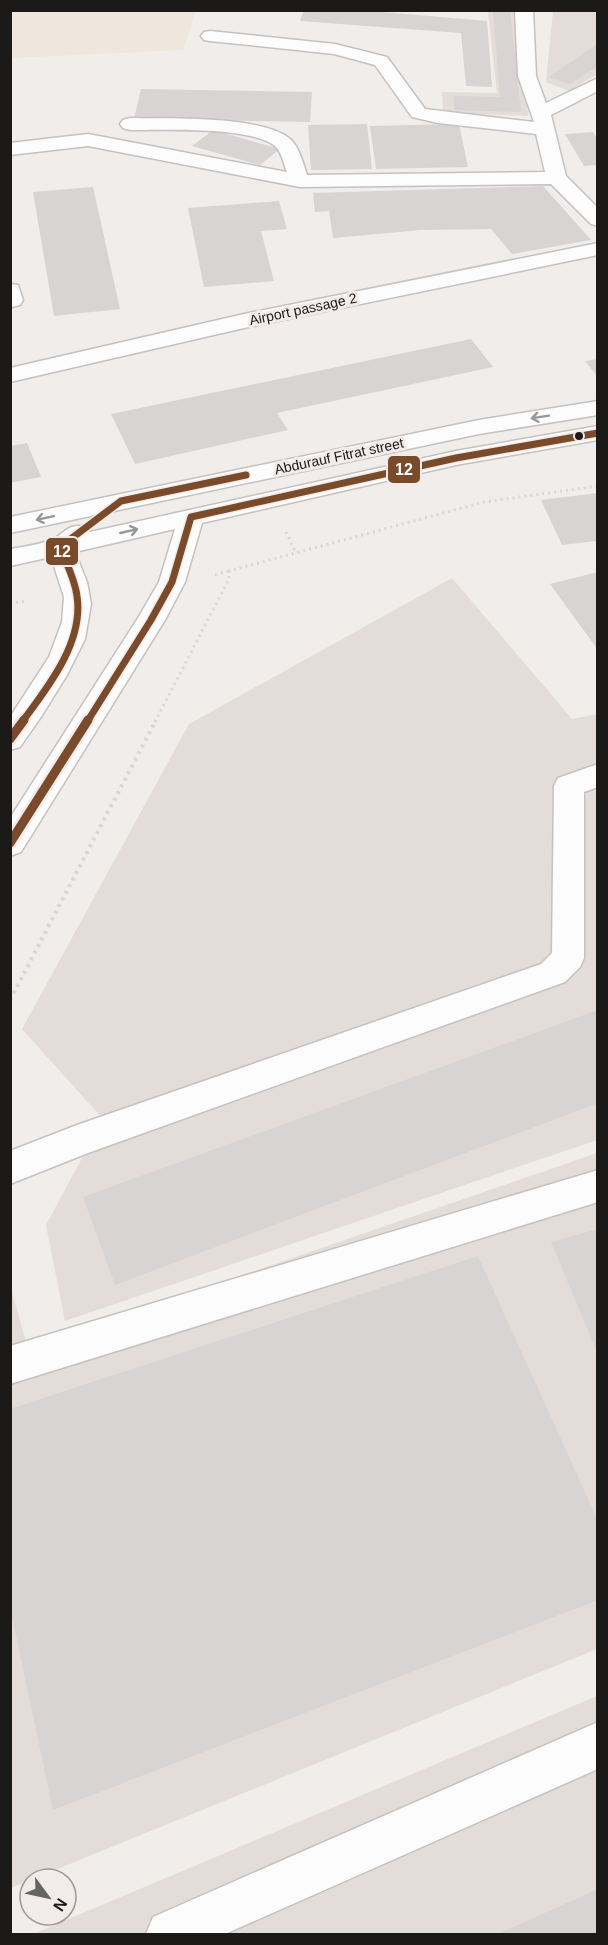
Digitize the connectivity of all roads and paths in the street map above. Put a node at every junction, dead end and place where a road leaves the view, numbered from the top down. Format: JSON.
{"nodes":[{"id":1,"x":524,"y":10,"type":"edge"},
{"id":2,"x":210,"y":36,"type":"dead end"},
{"id":3,"x":597,"y":83,"type":"edge"},
{"id":4,"x":543,"y":121,"type":"junction"},
{"id":5,"x":130,"y":124,"type":"dead end"},
{"id":6,"x":10,"y":149,"type":"edge"},
{"id":7,"x":556,"y":178,"type":"junction"},
{"id":8,"x":300,"y":182,"type":"junction"},
{"id":9,"x":597,"y":220,"type":"edge"},
{"id":10,"x":597,"y":249,"type":"edge"},
{"id":11,"x":10,"y":375,"type":"edge"},
{"id":12,"x":597,"y":408,"type":"edge"},
{"id":13,"x":597,"y":433,"type":"edge"},
{"id":14,"x":597,"y":486,"type":"edge"},
{"id":15,"x":121,"y":501,"type":"junction"},
{"id":16,"x":190,"y":517,"type":"junction"},
{"id":17,"x":10,"y":525,"type":"edge"},
{"id":18,"x":284,"y":528,"type":"dead end"},
{"id":19,"x":60,"y":547,"type":"junction"},
{"id":20,"x":296,"y":553,"type":"junction"},
{"id":21,"x":10,"y":558,"type":"edge"},
{"id":22,"x":28,"y":601,"type":"dead end"},
{"id":23,"x":10,"y":603,"type":"edge"},
{"id":24,"x":10,"y":740,"type":"edge"},
{"id":25,"x":597,"y":775,"type":"edge"},
{"id":26,"x":10,"y":844,"type":"edge"},
{"id":27,"x":10,"y":1000,"type":"edge"},
{"id":28,"x":10,"y":1168,"type":"edge"},
{"id":29,"x":597,"y":1186,"type":"edge"},
{"id":30,"x":10,"y":1365,"type":"edge"},
{"id":31,"x":597,"y":1745,"type":"edge"},
{"id":32,"x":170,"y":1935,"type":"edge"}],
"edges":[{"from":1,"to":4,"type":"main road"},
{"from":2,"to":4,"type":"main road"},
{"from":3,"to":4,"type":"main road"},
{"from":4,"to":7,"type":"main road"},
{"from":5,"to":8,"type":"main road"},
{"from":6,"to":8,"type":"main road"},
{"from":7,"to":8,"type":"main road"},
{"from":7,"to":9,"type":"main road"},
{"from":10,"to":11,"type":"main road","name":"Аirport passage 2"},
{"from":12,"to":15,"type":"main road","name":"Abdurauf Fitrat street","one_way":true},
{"from":13,"to":16,"type":"main road","name":"Abdurauf Fitrat street"},
{"from":14,"to":20,"type":"path"},
{"from":15,"to":16,"type":"main road"},
{"from":15,"to":17,"type":"main road","name":"Abdurauf Fitrat street","one_way":true},
{"from":15,"to":19,"type":"main road"},
{"from":19,"to":16,"type":"main road","name":"Abdurauf Fitrat street","one_way":true},
{"from":16,"to":26,"type":"main road"},
{"from":18,"to":20,"type":"path"},
{"from":19,"to":21,"type":"main road","name":"Abdurauf Fitrat street"},
{"from":19,"to":24,"type":"main road"},
{"from":20,"to":27,"type":"path"},
{"from":22,"to":23,"type":"path"},
{"from":25,"to":28,"type":"main road"},
{"from":29,"to":30,"type":"main road"},
{"from":31,"to":32,"type":"main road"}]}
